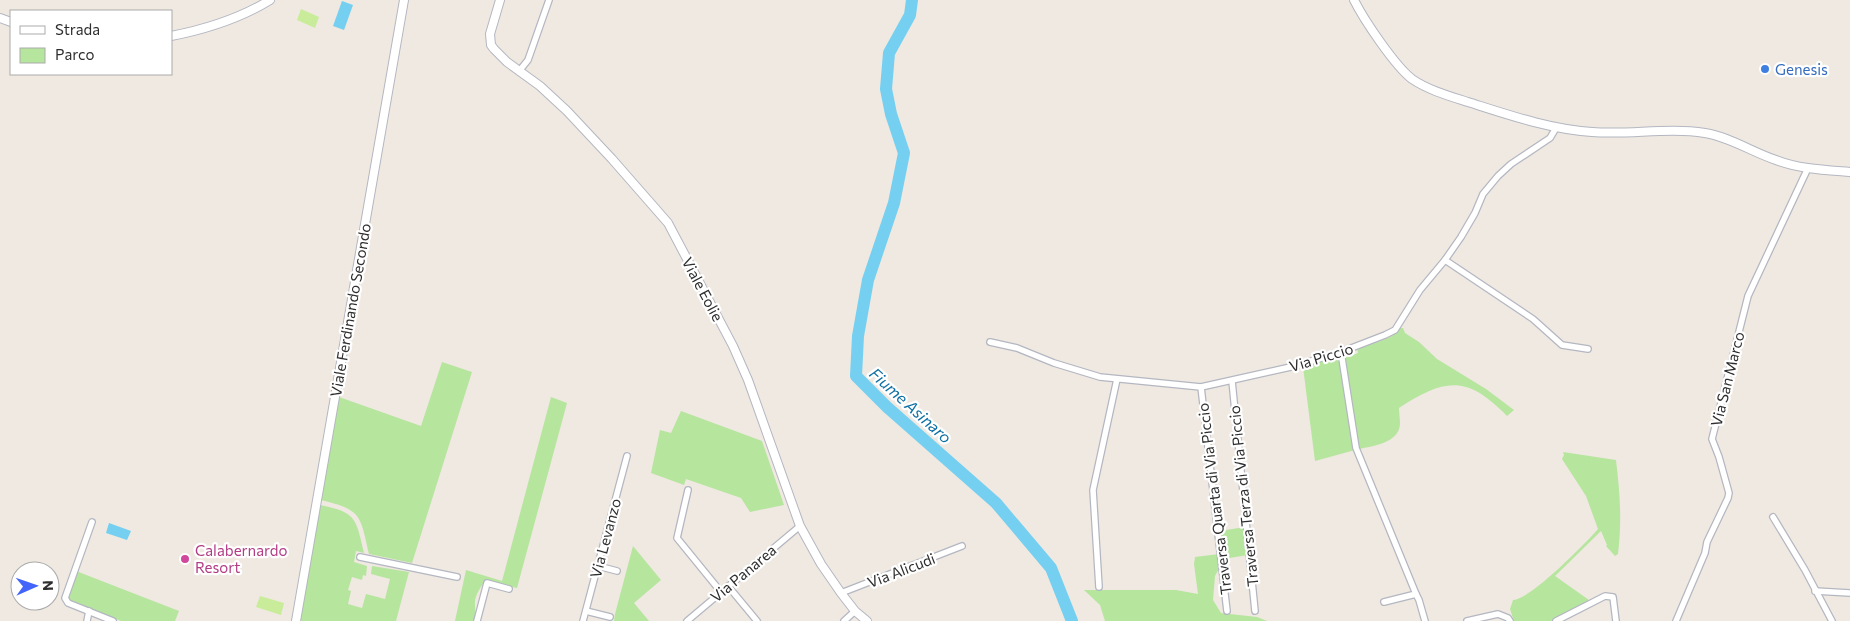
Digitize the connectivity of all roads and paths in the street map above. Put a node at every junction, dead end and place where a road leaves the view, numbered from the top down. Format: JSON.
{"nodes":[{"id":1,"x":270,"y":0,"type":"edge"},
{"id":2,"x":404,"y":0,"type":"edge"},
{"id":3,"x":500,"y":0,"type":"edge"},
{"id":4,"x":549,"y":0,"type":"edge"},
{"id":5,"x":1354,"y":0,"type":"edge"},
{"id":6,"x":172,"y":36,"type":"edge"},
{"id":7,"x":520,"y":70,"type":"junction"},
{"id":8,"x":1556,"y":128,"type":"junction"},
{"id":9,"x":1808,"y":168,"type":"junction"},
{"id":10,"x":1850,"y":172,"type":"edge"},
{"id":11,"x":1445,"y":260,"type":"junction"},
{"id":12,"x":990,"y":342,"type":"dead end"},
{"id":13,"x":1588,"y":349,"type":"dead end"},
{"id":14,"x":1342,"y":352,"type":"junction"},
{"id":15,"x":1117,"y":379,"type":"junction"},
{"id":16,"x":1232,"y":381,"type":"junction"},
{"id":17,"x":1201,"y":387,"type":"junction"},
{"id":18,"x":627,"y":456,"type":"dead end"},
{"id":19,"x":688,"y":490,"type":"dead end"},
{"id":20,"x":1773,"y":518,"type":"dead end"},
{"id":21,"x":92,"y":522,"type":"dead end"},
{"id":22,"x":800,"y":526,"type":"junction"},
{"id":23,"x":962,"y":546,"type":"dead end"},
{"id":24,"x":360,"y":557,"type":"dead end"},
{"id":25,"x":598,"y":566,"type":"junction"},
{"id":26,"x":617,"y":571,"type":"dead end"},
{"id":27,"x":457,"y":577,"type":"dead end"},
{"id":28,"x":728,"y":586,"type":"junction"},
{"id":29,"x":1099,"y":587,"type":"dead end"},
{"id":30,"x":509,"y":589,"type":"dead end"},
{"id":31,"x":1815,"y":591,"type":"junction"},
{"id":32,"x":721,"y":592,"type":"junction"},
{"id":33,"x":1850,"y":593,"type":"edge"},
{"id":34,"x":841,"y":594,"type":"junction"},
{"id":35,"x":1416,"y":594,"type":"junction"},
{"id":36,"x":1384,"y":602,"type":"dead end"},
{"id":37,"x":89,"y":611,"type":"junction"},
{"id":38,"x":586,"y":611,"type":"junction"},
{"id":39,"x":855,"y":611,"type":"junction"},
{"id":40,"x":1227,"y":611,"type":"dead end"},
{"id":41,"x":1255,"y":611,"type":"dead end"},
{"id":42,"x":610,"y":617,"type":"dead end"},
{"id":43,"x":846,"y":620,"type":"edge"},
{"id":44,"x":87,"y":621,"type":"edge"},
{"id":45,"x":113,"y":621,"type":"edge"},
{"id":46,"x":296,"y":621,"type":"edge"},
{"id":47,"x":477,"y":621,"type":"edge"},
{"id":48,"x":584,"y":621,"type":"edge"},
{"id":49,"x":687,"y":621,"type":"edge"},
{"id":50,"x":757,"y":621,"type":"edge"},
{"id":51,"x":867,"y":621,"type":"edge"},
{"id":52,"x":1426,"y":621,"type":"edge"},
{"id":53,"x":1467,"y":621,"type":"edge"},
{"id":54,"x":1510,"y":621,"type":"edge"},
{"id":55,"x":1556,"y":621,"type":"edge"},
{"id":56,"x":1616,"y":621,"type":"edge"},
{"id":57,"x":1676,"y":621,"type":"edge"},
{"id":58,"x":1832,"y":621,"type":"edge"}],
"edges":[{"from":1,"to":6,"type":"street"},
{"from":2,"to":46,"type":"street","name":"Viale Ferdinando Secondo"},
{"from":3,"to":7,"type":"street","name":"Viale Eolie"},
{"from":4,"to":7,"type":"street"},
{"from":5,"to":8,"type":"street"},
{"from":7,"to":22,"type":"street","name":"Viale Eolie"},
{"from":8,"to":9,"type":"street"},
{"from":8,"to":11,"type":"street","name":"Via Piccio"},
{"from":9,"to":10,"type":"street"},
{"from":9,"to":57,"type":"street","name":"Via San Marco"},
{"from":11,"to":13,"type":"street"},
{"from":11,"to":14,"type":"street","name":"Via Piccio"},
{"from":12,"to":15,"type":"street","name":"Via Piccio"},
{"from":14,"to":16,"type":"street","name":"Via Piccio"},
{"from":14,"to":35,"type":"street"},
{"from":15,"to":17,"type":"street","name":"Via Piccio"},
{"from":15,"to":29,"type":"street"},
{"from":16,"to":17,"type":"street","name":"Via Piccio"},
{"from":16,"to":41,"type":"street","name":"Traversa Terza di Via Piccio"},
{"from":17,"to":40,"type":"street","name":"Traversa Quarta di Via Piccio"},
{"from":18,"to":25,"type":"street","name":"Via Levanzo"},
{"from":19,"to":32,"type":"street"},
{"from":20,"to":31,"type":"street"},
{"from":21,"to":37,"type":"street"},
{"from":22,"to":28,"type":"street","name":"Via Panarea"},
{"from":22,"to":34,"type":"street","name":"Viale Eolie"},
{"from":23,"to":34,"type":"street","name":"Via Alicudi"},
{"from":24,"to":27,"type":"street"},
{"from":25,"to":26,"type":"street"},
{"from":25,"to":38,"type":"street","name":"Via Levanzo"},
{"from":28,"to":32,"type":"street","name":"Via Panarea"},
{"from":28,"to":50,"type":"street"},
{"from":30,"to":47,"type":"street"},
{"from":31,"to":33,"type":"street"},
{"from":31,"to":58,"type":"street"},
{"from":32,"to":49,"type":"street","name":"Via Panarea"},
{"from":34,"to":39,"type":"street","name":"Viale Eolie"},
{"from":35,"to":36,"type":"street"},
{"from":35,"to":52,"type":"street"},
{"from":37,"to":44,"type":"street"},
{"from":37,"to":45,"type":"street"},
{"from":38,"to":42,"type":"street"},
{"from":38,"to":48,"type":"street","name":"Via Levanzo"},
{"from":39,"to":43,"type":"street"},
{"from":39,"to":51,"type":"street","name":"Viale Eolie"},
{"from":53,"to":54,"type":"street"},
{"from":55,"to":56,"type":"street"}]}
